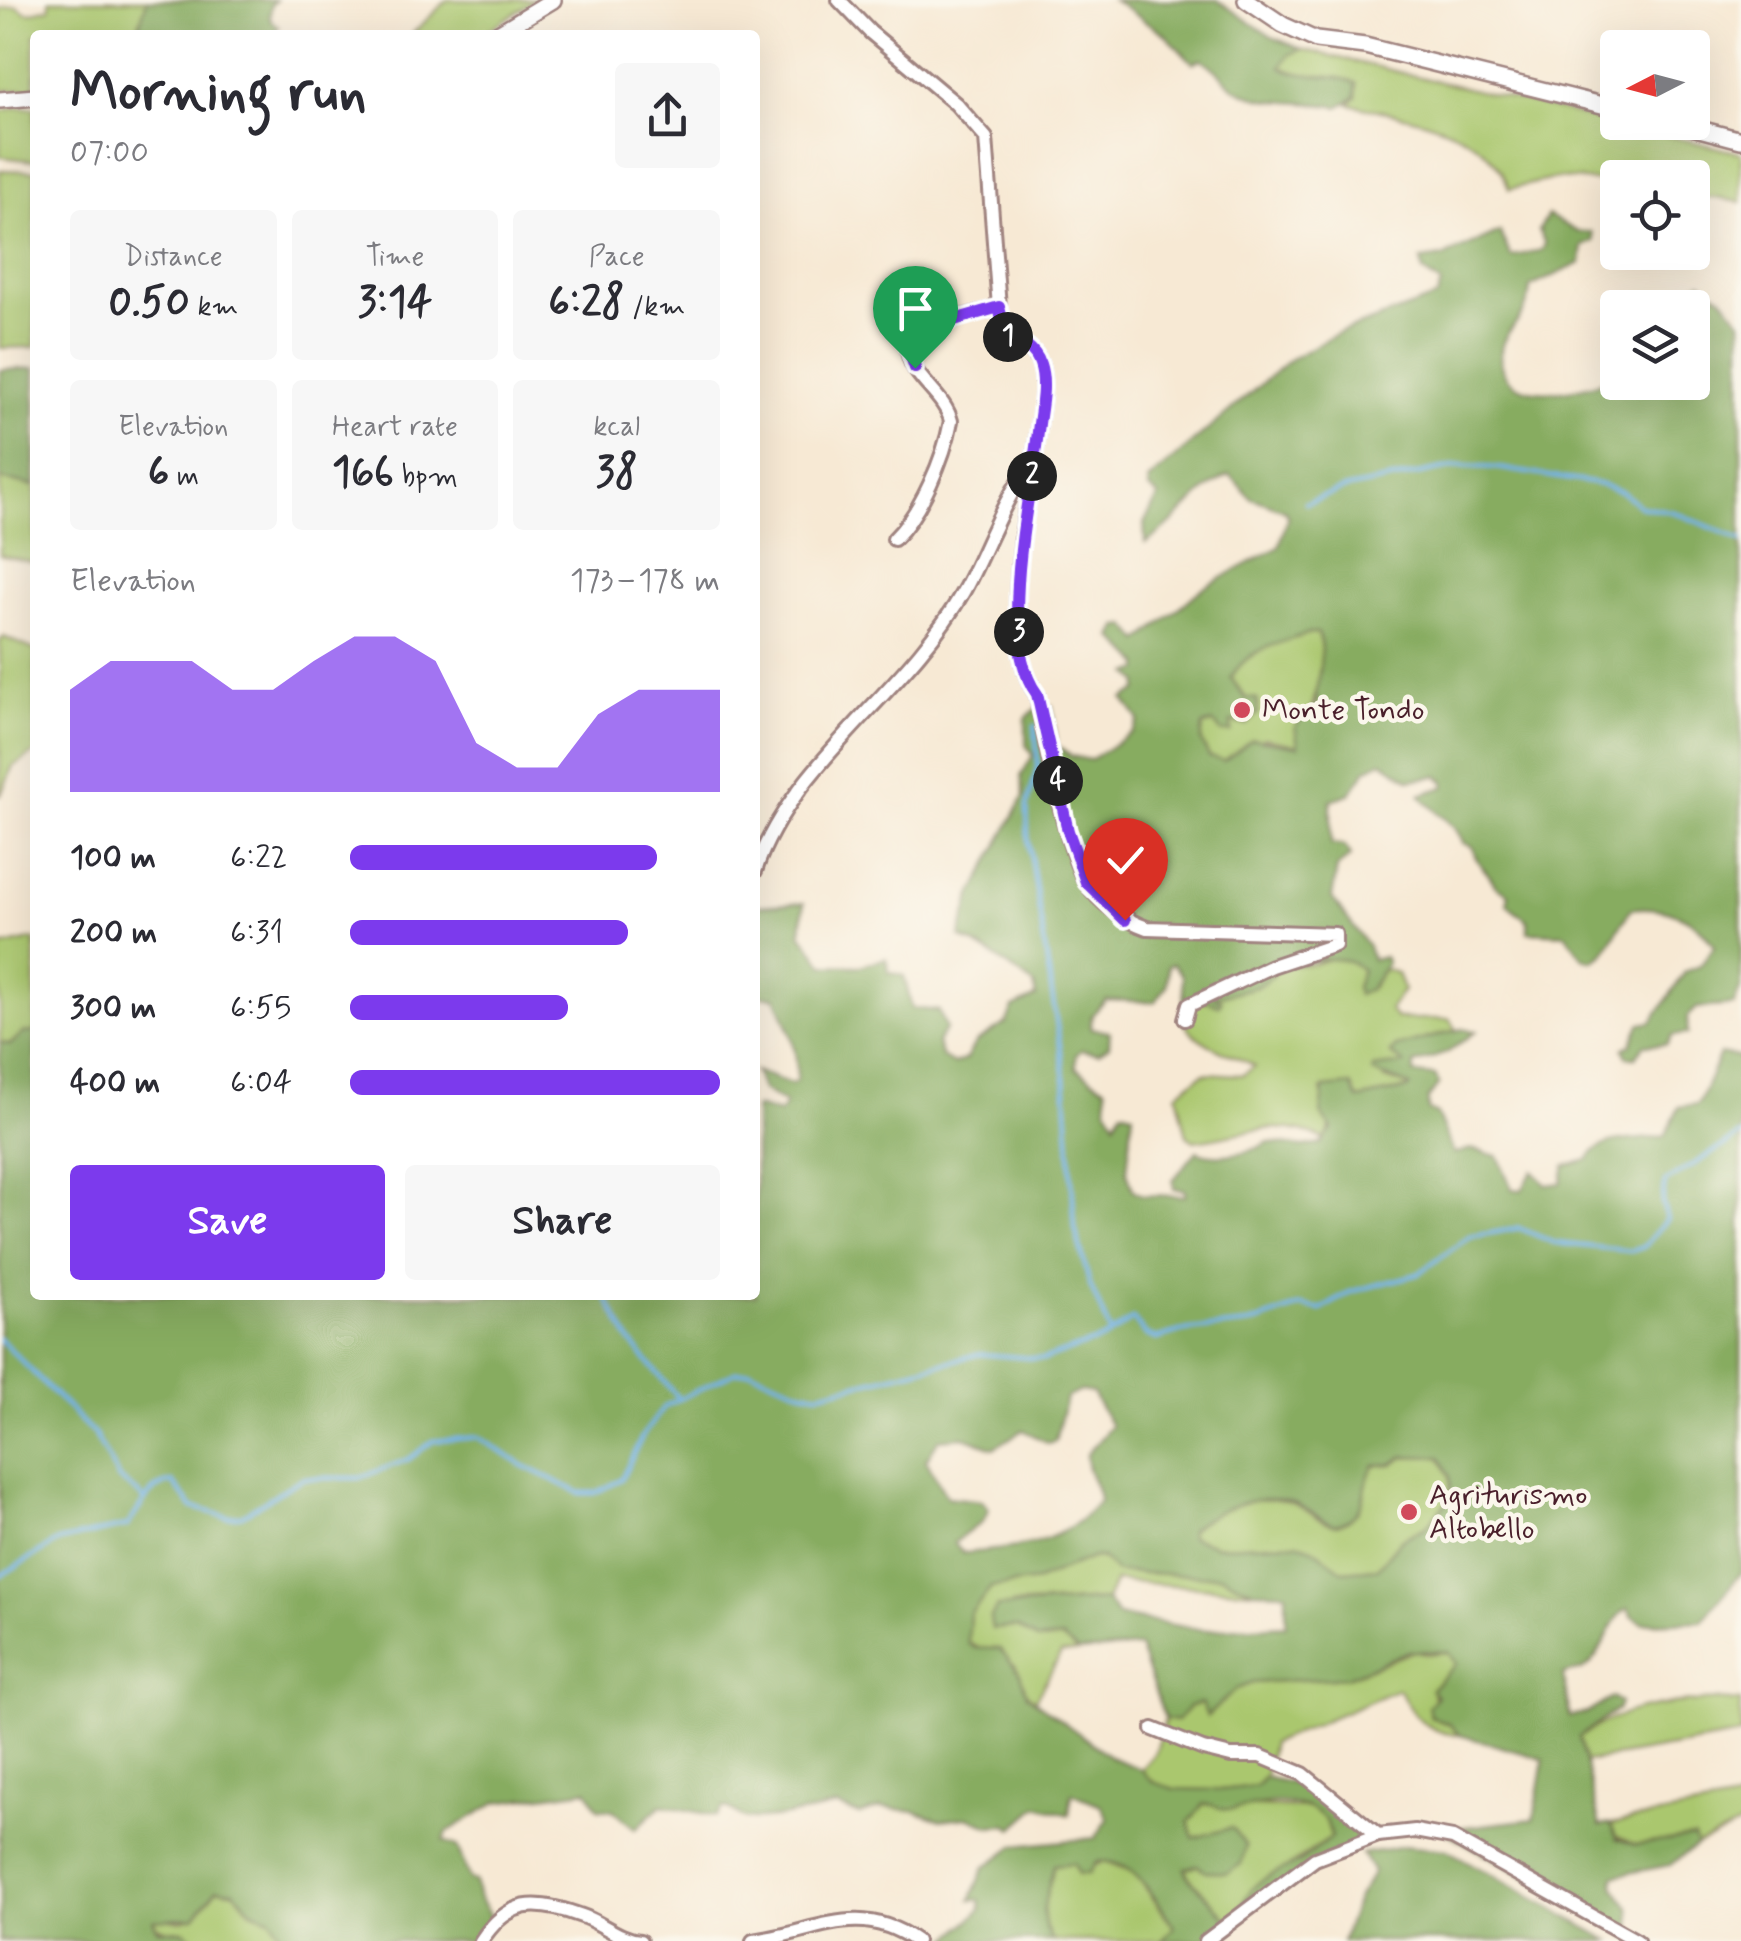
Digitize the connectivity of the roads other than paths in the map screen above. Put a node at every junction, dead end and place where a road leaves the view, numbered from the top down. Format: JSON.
{"nodes":[{"id":1,"x":553,"y":0,"type":"edge"},
{"id":2,"x":839,"y":0,"type":"edge"},
{"id":3,"x":1246,"y":0,"type":"edge"},
{"id":4,"x":503,"y":30,"type":"edge"},
{"id":5,"x":30,"y":97,"type":"edge"},
{"id":6,"x":0,"y":100,"type":"edge"},
{"id":7,"x":1600,"y":105,"type":"edge"},
{"id":8,"x":1710,"y":132,"type":"edge"},
{"id":9,"x":1741,"y":140,"type":"edge"},
{"id":10,"x":999,"y":307,"type":"junction"},
{"id":11,"x":1034,"y":463,"type":"junction"},
{"id":12,"x":894,"y":539,"type":"dead end"},
{"id":13,"x":760,"y":859,"type":"edge"},
{"id":14,"x":1185,"y":1019,"type":"dead end"},
{"id":15,"x":1153,"y":1729,"type":"dead end"},
{"id":16,"x":1378,"y":1835,"type":"junction"},
{"id":17,"x":481,"y":1941,"type":"edge"},
{"id":18,"x":640,"y":1941,"type":"edge"},
{"id":19,"x":753,"y":1941,"type":"edge"},
{"id":20,"x":916,"y":1941,"type":"edge"},
{"id":21,"x":1206,"y":1941,"type":"edge"},
{"id":22,"x":1637,"y":1941,"type":"edge"}],
"edges":[{"from":1,"to":4,"type":"street"},
{"from":2,"to":10,"type":"street"},
{"from":3,"to":7,"type":"street"},
{"from":5,"to":6,"type":"street"},
{"from":8,"to":9,"type":"street"},
{"from":10,"to":11,"type":"street"},
{"from":10,"to":12,"type":"street"},
{"from":11,"to":13,"type":"street"},
{"from":11,"to":14,"type":"street"},
{"from":15,"to":16,"type":"street"},
{"from":16,"to":21,"type":"street"},
{"from":16,"to":22,"type":"street"},
{"from":17,"to":18,"type":"street"},
{"from":19,"to":20,"type":"street"}]}
